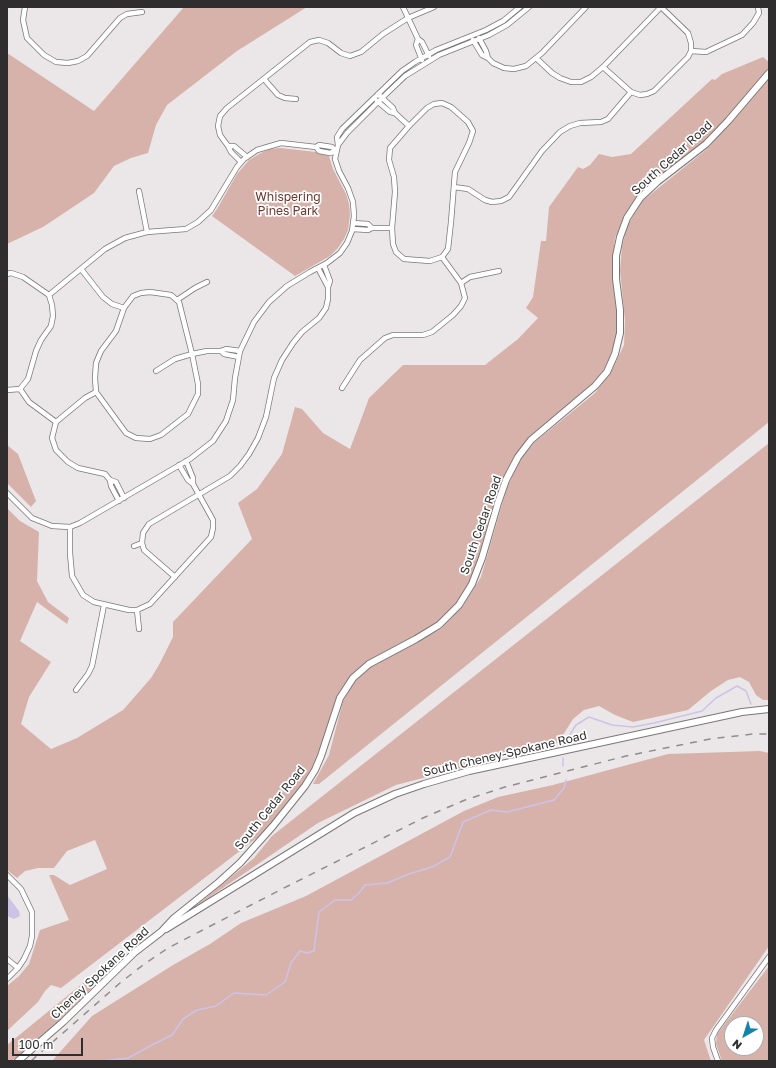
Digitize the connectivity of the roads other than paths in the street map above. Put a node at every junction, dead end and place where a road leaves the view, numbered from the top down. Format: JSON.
{"nodes":[{"id":1,"x":25,"y":7,"type":"edge"},
{"id":2,"x":403,"y":7,"type":"edge"},
{"id":3,"x":434,"y":7,"type":"edge"},
{"id":4,"x":520,"y":7,"type":"edge"},
{"id":5,"x":529,"y":7,"type":"edge"},
{"id":6,"x":586,"y":7,"type":"edge"},
{"id":7,"x":661,"y":7,"type":"edge"},
{"id":8,"x":758,"y":7,"type":"edge"},
{"id":9,"x":142,"y":12,"type":"dead end"},
{"id":10,"x":408,"y":18,"type":"junction"},
{"id":11,"x":477,"y":34,"type":"junction"},
{"id":12,"x":472,"y":36,"type":"junction"},
{"id":13,"x":418,"y":39,"type":"junction"},
{"id":14,"x":479,"y":40,"type":"junction"},
{"id":15,"x":473,"y":42,"type":"junction"},
{"id":16,"x":691,"y":51,"type":"junction"},
{"id":17,"x":428,"y":54,"type":"junction"},
{"id":18,"x":421,"y":58,"type":"junction"},
{"id":19,"x":488,"y":58,"type":"junction"},
{"id":20,"x":536,"y":58,"type":"junction"},
{"id":21,"x":430,"y":60,"type":"junction"},
{"id":22,"x":423,"y":64,"type":"junction"},
{"id":23,"x":603,"y":67,"type":"junction"},
{"id":24,"x":769,"y":73,"type":"edge"},
{"id":25,"x":264,"y":79,"type":"junction"},
{"id":26,"x":631,"y":92,"type":"junction"},
{"id":27,"x":378,"y":94,"type":"junction"},
{"id":28,"x":374,"y":98,"type":"junction"},
{"id":29,"x":382,"y":98,"type":"junction"},
{"id":30,"x":296,"y":99,"type":"dead end"},
{"id":31,"x":378,"y":102,"type":"junction"},
{"id":32,"x":395,"y":113,"type":"junction"},
{"id":33,"x":409,"y":126,"type":"junction"},
{"id":34,"x":338,"y":145,"type":"junction"},
{"id":35,"x":228,"y":146,"type":"junction"},
{"id":36,"x":336,"y":151,"type":"junction"},
{"id":37,"x":246,"y":157,"type":"junction"},
{"id":38,"x":242,"y":162,"type":"junction"},
{"id":39,"x":454,"y":187,"type":"junction"},
{"id":40,"x":139,"y":190,"type":"dead end"},
{"id":41,"x":354,"y":223,"type":"junction"},
{"id":42,"x":372,"y":228,"type":"junction"},
{"id":43,"x":392,"y":228,"type":"junction"},
{"id":44,"x":352,"y":229,"type":"junction"},
{"id":45,"x":147,"y":232,"type":"junction"},
{"id":46,"x":442,"y":257,"type":"junction"},
{"id":47,"x":324,"y":265,"type":"junction"},
{"id":48,"x":318,"y":268,"type":"junction"},
{"id":49,"x":82,"y":269,"type":"junction"},
{"id":50,"x":499,"y":271,"type":"dead end"},
{"id":51,"x":7,"y":274,"type":"edge"},
{"id":52,"x":207,"y":282,"type":"dead end"},
{"id":53,"x":461,"y":283,"type":"junction"},
{"id":54,"x":328,"y":287,"type":"junction"},
{"id":55,"x":49,"y":295,"type":"junction"},
{"id":56,"x":177,"y":300,"type":"junction"},
{"id":57,"x":124,"y":308,"type":"junction"},
{"id":58,"x":221,"y":351,"type":"junction"},
{"id":59,"x":240,"y":351,"type":"junction"},
{"id":60,"x":192,"y":354,"type":"junction"},
{"id":61,"x":239,"y":357,"type":"junction"},
{"id":62,"x":156,"y":371,"type":"dead end"},
{"id":63,"x":342,"y":388,"type":"dead end"},
{"id":64,"x":20,"y":389,"type":"junction"},
{"id":65,"x":7,"y":390,"type":"edge"},
{"id":66,"x":96,"y":392,"type":"junction"},
{"id":67,"x":56,"y":422,"type":"junction"},
{"id":68,"x":186,"y":461,"type":"junction"},
{"id":69,"x":179,"y":465,"type":"junction"},
{"id":70,"x":193,"y":484,"type":"junction"},
{"id":71,"x":7,"y":493,"type":"edge"},
{"id":72,"x":199,"y":494,"type":"junction"},
{"id":73,"x":121,"y":499,"type":"junction"},
{"id":74,"x":70,"y":527,"type":"junction"},
{"id":75,"x":142,"y":543,"type":"junction"},
{"id":76,"x":134,"y":546,"type":"dead end"},
{"id":77,"x":175,"y":577,"type":"junction"},
{"id":78,"x":104,"y":605,"type":"junction"},
{"id":79,"x":137,"y":610,"type":"junction"},
{"id":80,"x":139,"y":629,"type":"dead end"},
{"id":81,"x":76,"y":690,"type":"dead end"},
{"id":82,"x":769,"y":709,"type":"edge"},
{"id":83,"x":7,"y":875,"type":"edge"},
{"id":84,"x":161,"y":932,"type":"junction"},
{"id":85,"x":769,"y":957,"type":"edge"},
{"id":86,"x":7,"y":959,"type":"edge"},
{"id":87,"x":18,"y":968,"type":"junction"},
{"id":88,"x":7,"y":979,"type":"edge"},
{"id":89,"x":18,"y":1061,"type":"edge"},
{"id":90,"x":718,"y":1061,"type":"edge"}],
"edges":[{"from":1,"to":9,"type":"street"},
{"from":2,"to":10,"type":"street"},
{"from":3,"to":10,"type":"street"},
{"from":4,"to":11,"type":"street"},
{"from":5,"to":14,"type":"street"},
{"from":6,"to":20,"type":"street"},
{"from":7,"to":16,"type":"street"},
{"from":7,"to":23,"type":"street"},
{"from":8,"to":16,"type":"street"},
{"from":10,"to":13,"type":"street"},
{"from":10,"to":25,"type":"street"},
{"from":11,"to":12,"type":"street"},
{"from":11,"to":14,"type":"street"},
{"from":12,"to":15,"type":"street"},
{"from":12,"to":17,"type":"street"},
{"from":13,"to":17,"type":"street"},
{"from":13,"to":18,"type":"street"},
{"from":14,"to":15,"type":"street"},
{"from":14,"to":19,"type":"street"},
{"from":15,"to":19,"type":"street"},
{"from":15,"to":21,"type":"street"},
{"from":16,"to":26,"type":"street"},
{"from":17,"to":18,"type":"street"},
{"from":17,"to":21,"type":"street"},
{"from":18,"to":22,"type":"street"},
{"from":18,"to":27,"type":"street"},
{"from":19,"to":20,"type":"street"},
{"from":20,"to":23,"type":"street"},
{"from":21,"to":22,"type":"street"},
{"from":22,"to":29,"type":"street"},
{"from":23,"to":26,"type":"street"},
{"from":24,"to":84,"type":"street","name":"South Cedar Road"},
{"from":25,"to":30,"type":"street"},
{"from":25,"to":35,"type":"street"},
{"from":26,"to":39,"type":"street"},
{"from":27,"to":28,"type":"street"},
{"from":27,"to":29,"type":"street"},
{"from":28,"to":31,"type":"street"},
{"from":28,"to":34,"type":"street"},
{"from":29,"to":31,"type":"street"},
{"from":29,"to":32,"type":"street"},
{"from":31,"to":32,"type":"street"},
{"from":31,"to":34,"type":"street"},
{"from":32,"to":33,"type":"street"},
{"from":33,"to":39,"type":"street"},
{"from":33,"to":43,"type":"street"},
{"from":34,"to":36,"type":"street"},
{"from":35,"to":37,"type":"street"},
{"from":35,"to":38,"type":"street"},
{"from":36,"to":37,"type":"street"},
{"from":36,"to":41,"type":"street"},
{"from":37,"to":38,"type":"street"},
{"from":38,"to":45,"type":"street"},
{"from":39,"to":46,"type":"street"},
{"from":40,"to":45,"type":"street"},
{"from":41,"to":42,"type":"street"},
{"from":41,"to":44,"type":"street"},
{"from":42,"to":43,"type":"street"},
{"from":42,"to":44,"type":"street"},
{"from":43,"to":46,"type":"street"},
{"from":44,"to":47,"type":"street"},
{"from":45,"to":49,"type":"street"},
{"from":46,"to":53,"type":"street"},
{"from":47,"to":48,"type":"street"},
{"from":47,"to":54,"type":"street"},
{"from":48,"to":54,"type":"street"},
{"from":48,"to":59,"type":"street"},
{"from":49,"to":55,"type":"street"},
{"from":49,"to":57,"type":"street"},
{"from":50,"to":53,"type":"street"},
{"from":51,"to":55,"type":"street"},
{"from":52,"to":56,"type":"street"},
{"from":53,"to":63,"type":"street"},
{"from":54,"to":72,"type":"street"},
{"from":55,"to":64,"type":"street"},
{"from":56,"to":57,"type":"street"},
{"from":56,"to":60,"type":"street"},
{"from":57,"to":66,"type":"street"},
{"from":58,"to":59,"type":"street"},
{"from":58,"to":60,"type":"street"},
{"from":58,"to":61,"type":"street"},
{"from":59,"to":61,"type":"street"},
{"from":60,"to":62,"type":"street"},
{"from":60,"to":66,"type":"street"},
{"from":61,"to":68,"type":"street"},
{"from":64,"to":65,"type":"street"},
{"from":64,"to":67,"type":"street"},
{"from":66,"to":67,"type":"street"},
{"from":67,"to":73,"type":"street"},
{"from":68,"to":69,"type":"street"},
{"from":68,"to":70,"type":"street"},
{"from":69,"to":70,"type":"street"},
{"from":69,"to":73,"type":"street"},
{"from":70,"to":72,"type":"street"},
{"from":71,"to":74,"type":"street"},
{"from":72,"to":75,"type":"street"},
{"from":72,"to":77,"type":"street"},
{"from":73,"to":74,"type":"street"},
{"from":74,"to":78,"type":"street"},
{"from":75,"to":76,"type":"street"},
{"from":75,"to":77,"type":"street"},
{"from":77,"to":79,"type":"street"},
{"from":78,"to":79,"type":"street"},
{"from":78,"to":81,"type":"street"},
{"from":79,"to":80,"type":"street"},
{"from":82,"to":84,"type":"street","name":"South Cheney-Spokane Road"},
{"from":83,"to":87,"type":"street"},
{"from":84,"to":89,"type":"street","name":"Cheney Spokane Road"},
{"from":85,"to":90,"type":"street"},
{"from":86,"to":87,"type":"street"},
{"from":87,"to":88,"type":"street"}]}
